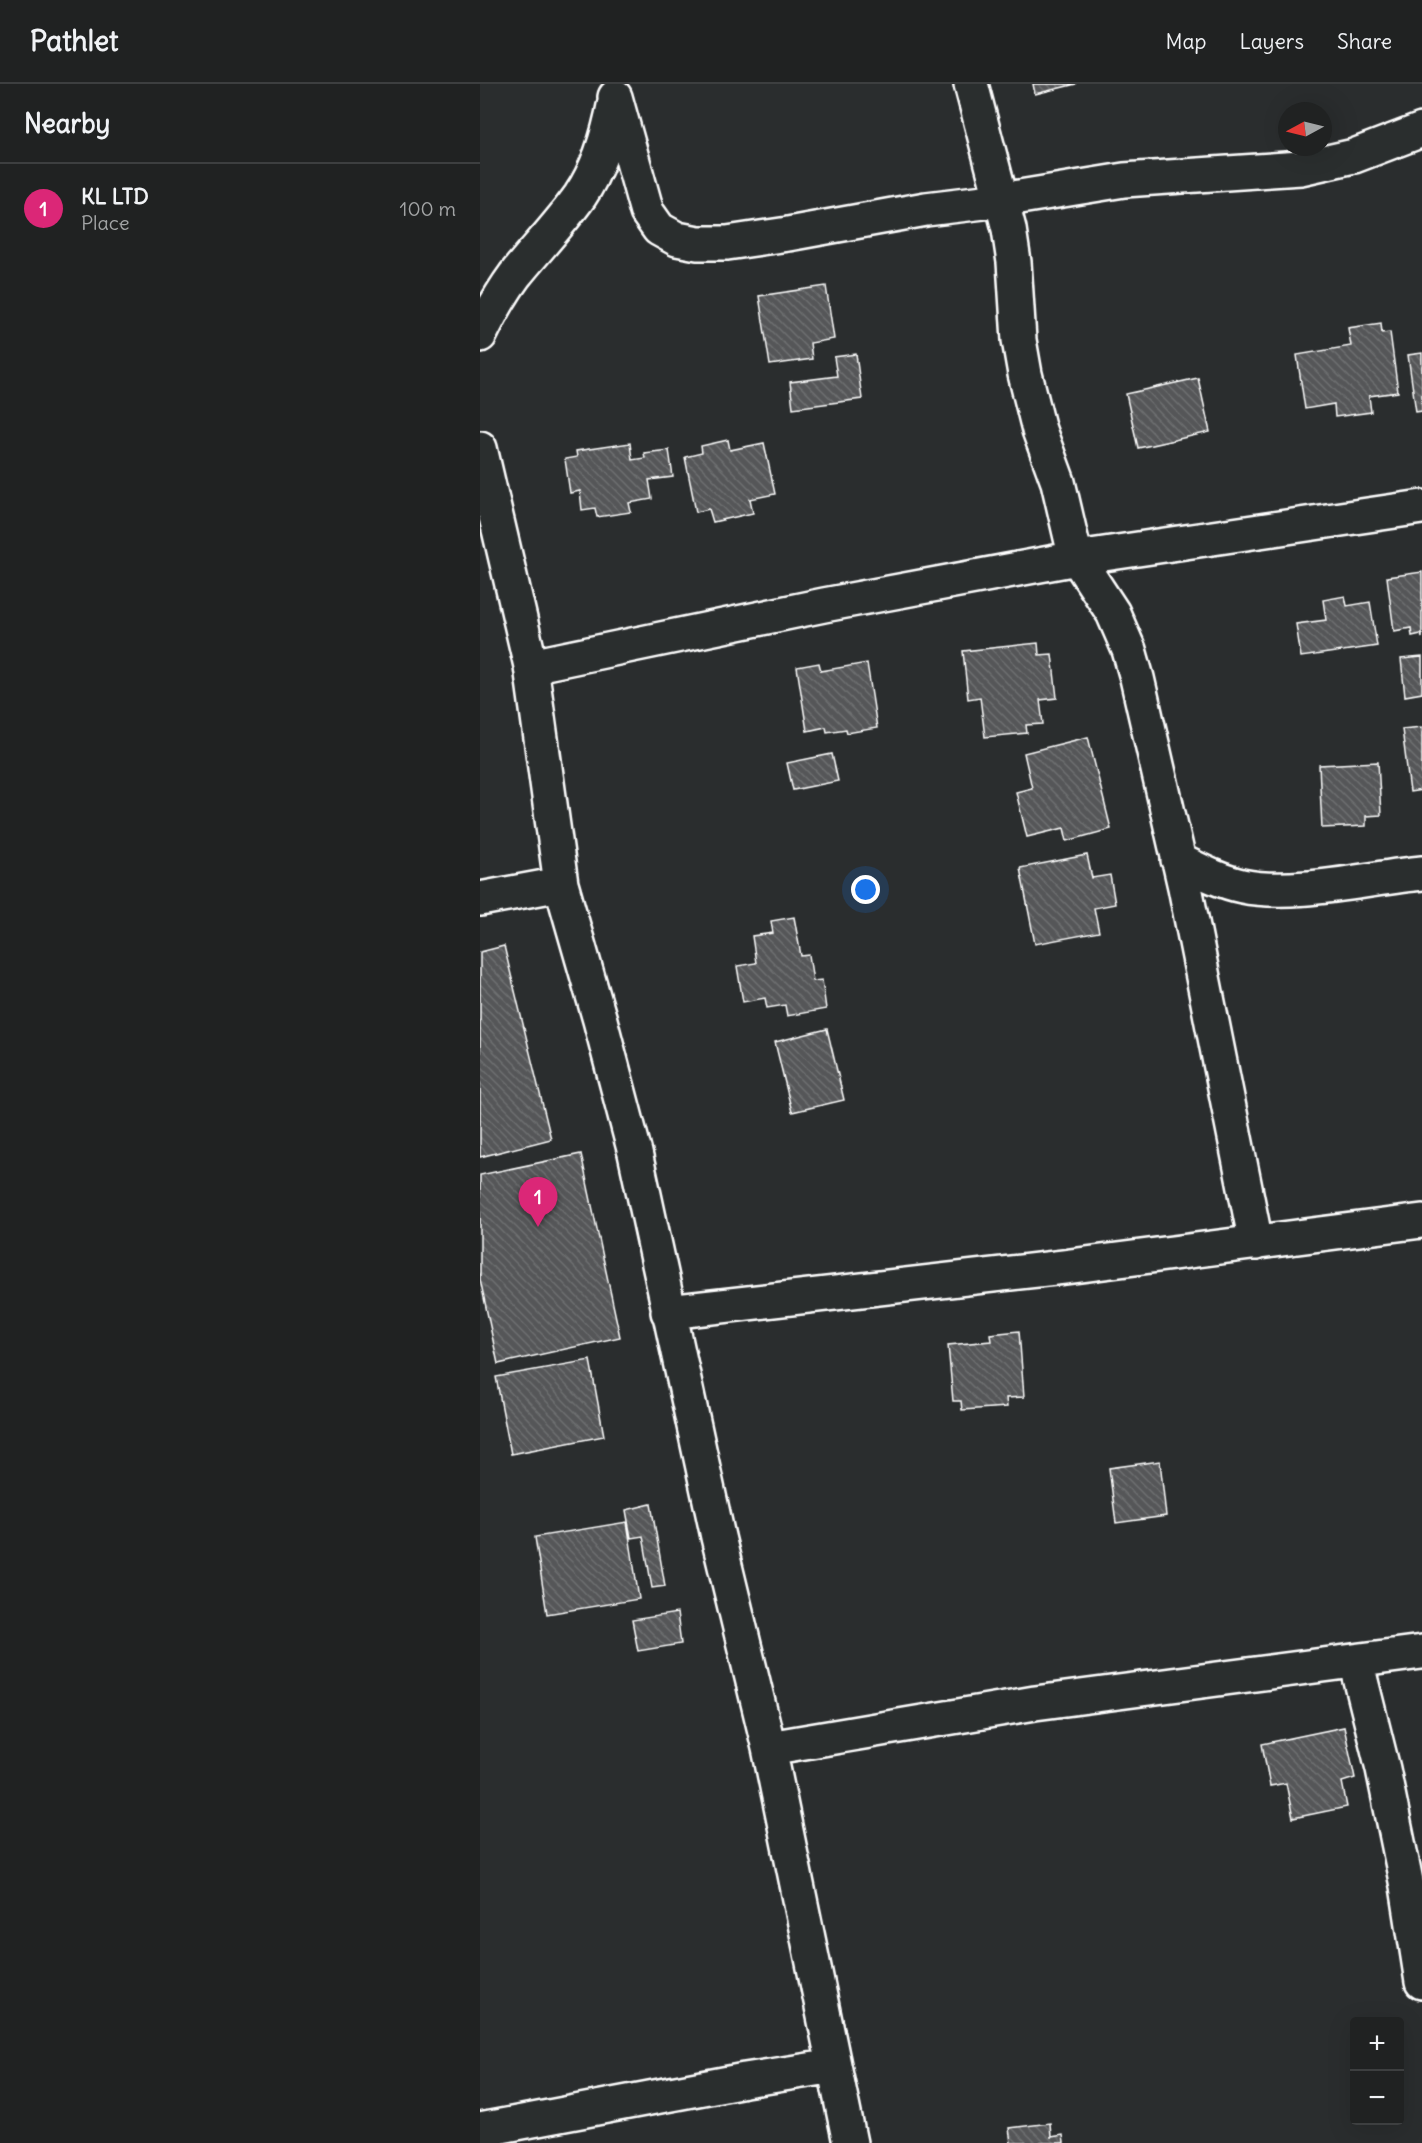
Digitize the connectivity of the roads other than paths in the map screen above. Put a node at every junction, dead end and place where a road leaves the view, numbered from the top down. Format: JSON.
{"nodes":[{"id":1,"x":971,"y":84,"type":"edge"},
{"id":2,"x":616,"y":91,"type":"edge"},
{"id":3,"x":1422,"y":130,"type":"edge"},
{"id":4,"x":1001,"y":200,"type":"junction"},
{"id":5,"x":480,"y":335,"type":"edge"},
{"id":6,"x":480,"y":448,"type":"edge"},
{"id":7,"x":1422,"y":507,"type":"edge"},
{"id":8,"x":1077,"y":558,"type":"junction"},
{"id":9,"x":531,"y":666,"type":"junction"},
{"id":10,"x":1178,"y":860,"type":"junction"},
{"id":11,"x":1422,"y":873,"type":"edge"},
{"id":12,"x":561,"y":884,"type":"junction"},
{"id":13,"x":480,"y":899,"type":"edge"},
{"id":14,"x":1422,"y":1221,"type":"edge"},
{"id":15,"x":1256,"y":1243,"type":"junction"},
{"id":16,"x":668,"y":1312,"type":"junction"},
{"id":17,"x":1422,"y":1652,"type":"edge"},
{"id":18,"x":1356,"y":1661,"type":"junction"},
{"id":19,"x":770,"y":1748,"type":"junction"},
{"id":20,"x":1422,"y":1982,"type":"edge"},
{"id":21,"x":834,"y":2066,"type":"junction"},
{"id":22,"x":480,"y":2130,"type":"edge"},
{"id":23,"x":850,"y":2143,"type":"edge"}],
"edges":[{"from":1,"to":4,"type":"street"},
{"from":2,"to":4,"type":"street"},
{"from":2,"to":5,"type":"street"},
{"from":3,"to":4,"type":"street"},
{"from":4,"to":8,"type":"street"},
{"from":6,"to":9,"type":"street"},
{"from":7,"to":8,"type":"street"},
{"from":8,"to":9,"type":"street"},
{"from":8,"to":10,"type":"street"},
{"from":9,"to":12,"type":"street"},
{"from":10,"to":11,"type":"street"},
{"from":10,"to":15,"type":"street"},
{"from":12,"to":13,"type":"street"},
{"from":12,"to":16,"type":"street"},
{"from":14,"to":15,"type":"street"},
{"from":15,"to":16,"type":"street"},
{"from":16,"to":19,"type":"street"},
{"from":17,"to":18,"type":"street"},
{"from":18,"to":19,"type":"street"},
{"from":18,"to":20,"type":"street"},
{"from":19,"to":21,"type":"street"},
{"from":21,"to":22,"type":"street"},
{"from":21,"to":23,"type":"street"}]}
